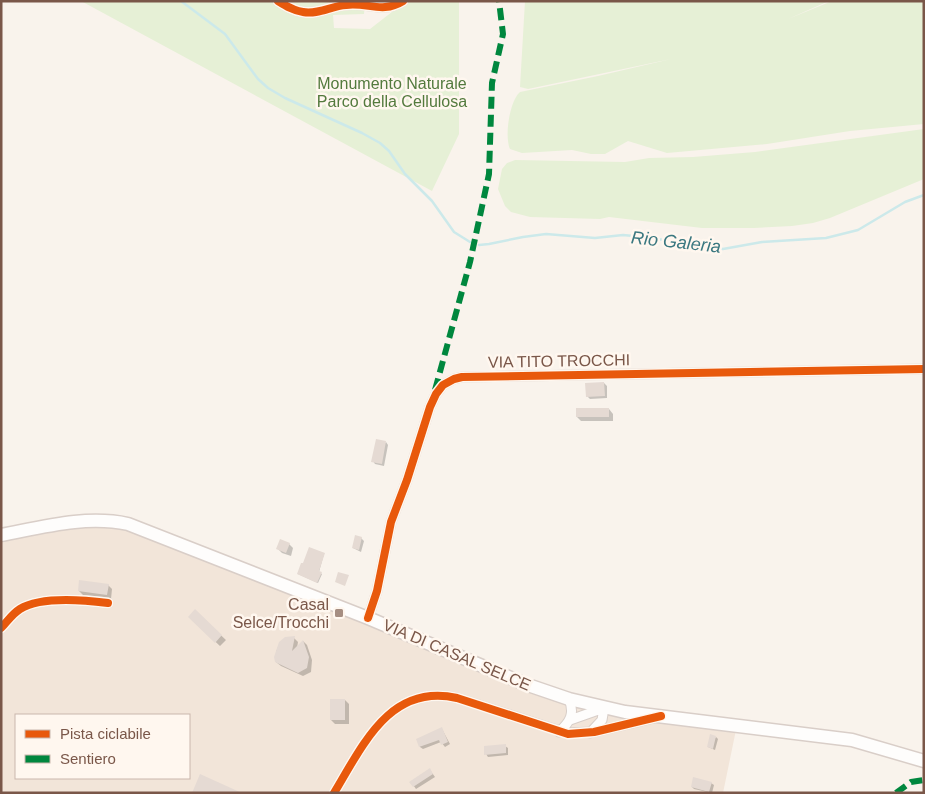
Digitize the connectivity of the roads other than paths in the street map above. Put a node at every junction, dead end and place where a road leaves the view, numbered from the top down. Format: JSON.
{"nodes":[{"id":1,"x":278,"y":1,"type":"edge"},
{"id":2,"x":403,"y":1,"type":"edge"},
{"id":3,"x":924,"y":369,"type":"edge"},
{"id":4,"x":1,"y":535,"type":"edge"},
{"id":5,"x":108,"y":603,"type":"dead end"},
{"id":6,"x":368,"y":618,"type":"junction"},
{"id":7,"x":1,"y":628,"type":"edge"},
{"id":8,"x":569,"y":699,"type":"junction"},
{"id":9,"x":604,"y":708,"type":"junction"},
{"id":10,"x":660,"y":716,"type":"junction"},
{"id":11,"x":570,"y":720,"type":"junction"},
{"id":12,"x":559,"y":732,"type":"junction"},
{"id":13,"x":590,"y":732,"type":"junction"},
{"id":14,"x":924,"y":761,"type":"edge"},
{"id":15,"x":334,"y":793,"type":"edge"}],
"edges":[{"from":1,"to":2,"type":"street"},
{"from":3,"to":6,"type":"street","name":"VIA TITO TROCCHI"},
{"from":4,"to":6,"type":"main road","name":"VIA DI CASAL SELCE"},
{"from":5,"to":7,"type":"street"},
{"from":6,"to":8,"type":"main road","name":"VIA DI CASAL SELCE"},
{"from":8,"to":9,"type":"main road","name":"VIA DI CASAL SELCE"},
{"from":8,"to":11,"type":"street"},
{"from":9,"to":10,"type":"main road","name":"VIA DI CASAL SELCE"},
{"from":9,"to":11,"type":"street"},
{"from":9,"to":13,"type":"street"},
{"from":10,"to":13,"type":"street"},
{"from":10,"to":14,"type":"main road","name":"VIA DI CASAL SELCE"},
{"from":11,"to":12,"type":"street"},
{"from":12,"to":13,"type":"street"},
{"from":12,"to":15,"type":"street"}]}
